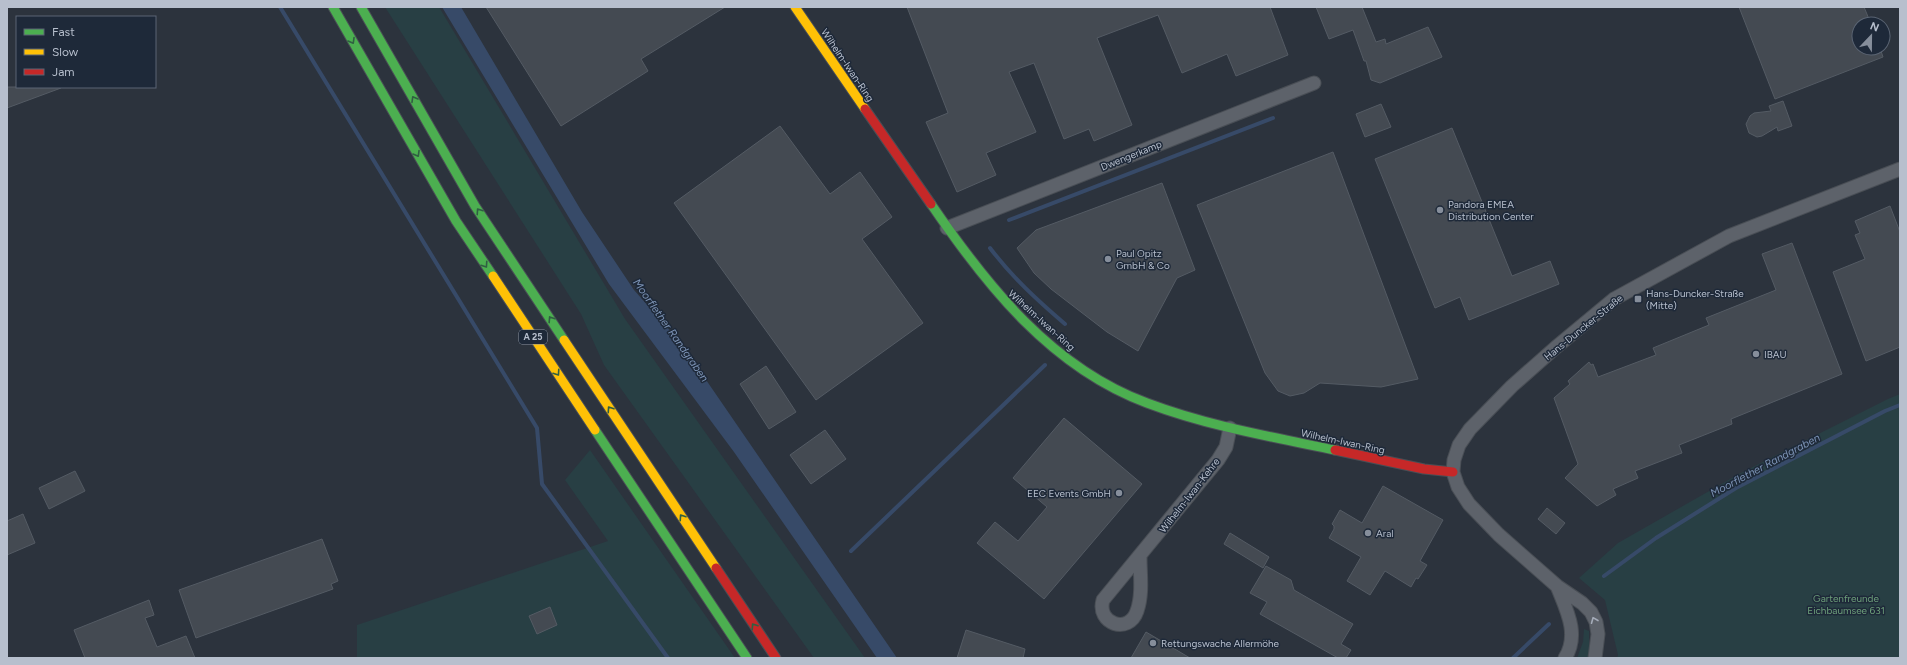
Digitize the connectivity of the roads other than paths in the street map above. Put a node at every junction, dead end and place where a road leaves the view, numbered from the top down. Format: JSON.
{"nodes":[{"id":1,"x":333,"y":7,"type":"edge"},
{"id":2,"x":361,"y":7,"type":"edge"},
{"id":3,"x":795,"y":7,"type":"edge"},
{"id":4,"x":1314,"y":83,"type":"dead end"},
{"id":5,"x":1900,"y":169,"type":"edge"},
{"id":6,"x":947,"y":228,"type":"junction"},
{"id":7,"x":1230,"y":428,"type":"junction"},
{"id":8,"x":1453,"y":472,"type":"junction"},
{"id":9,"x":1140,"y":558,"type":"junction"},
{"id":10,"x":1556,"y":586,"type":"junction"},
{"id":11,"x":747,"y":658,"type":"edge"},
{"id":12,"x":776,"y":658,"type":"edge"},
{"id":13,"x":1565,"y":658,"type":"edge"},
{"id":14,"x":1595,"y":658,"type":"edge"}],
"edges":[{"from":1,"to":11,"type":"main road","number":"A 25","one_way":true},
{"from":12,"to":2,"type":"main road","number":"A 25","one_way":true},
{"from":3,"to":6,"type":"main road","name":"Wilhelm-Iwan-Ring"},
{"from":4,"to":6,"type":"street","name":"Dwengerkamp"},
{"from":5,"to":8,"type":"street","name":"Hans-Duncker-Straße"},
{"from":6,"to":7,"type":"main road","name":"Wilhelm-Iwan-Ring"},
{"from":7,"to":8,"type":"main road","name":"Wilhelm-Iwan-Ring"},
{"from":7,"to":9,"type":"street","name":"Wilhelm-Iwan-Kehre"},
{"from":8,"to":10,"type":"street"},
{"from":9,"to":9,"type":"street","name":"Wilhelm-Iwan-Kehre"},
{"from":10,"to":13,"type":"street"},
{"from":14,"to":10,"type":"street","one_way":true}]}
